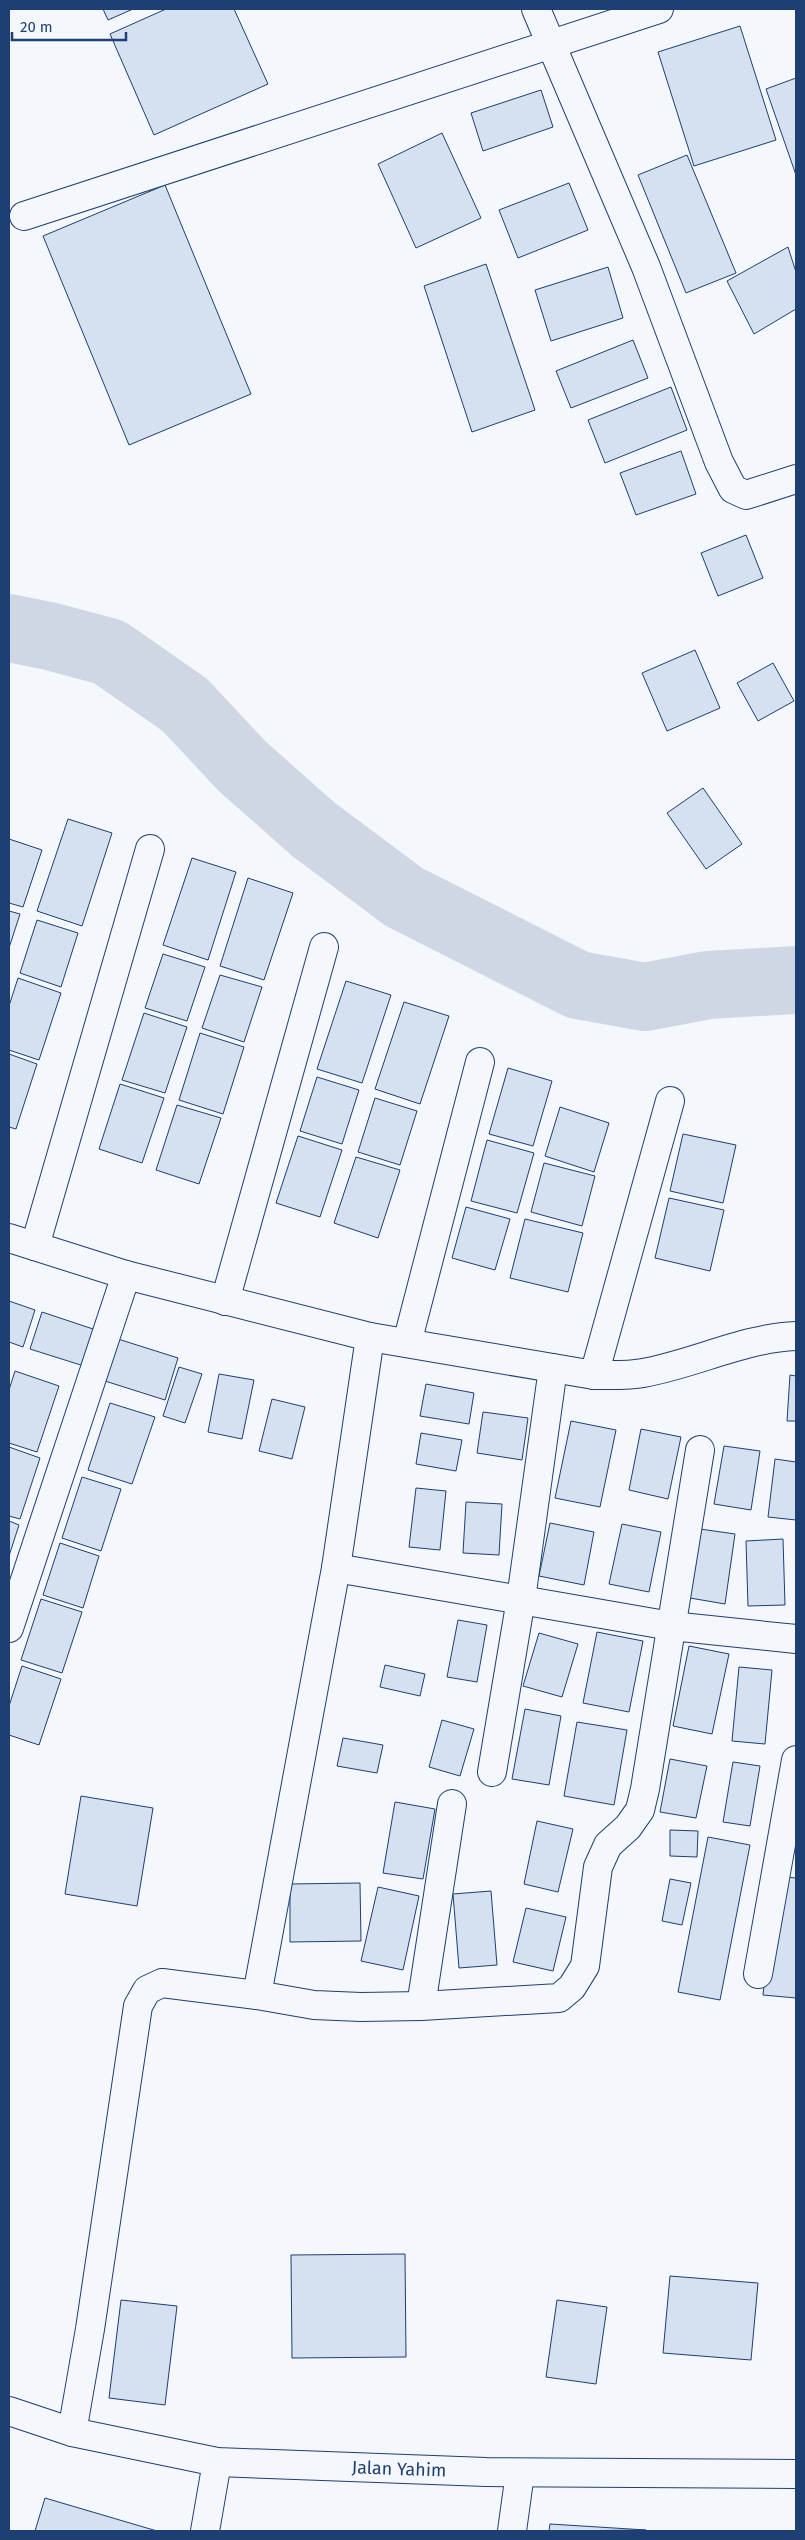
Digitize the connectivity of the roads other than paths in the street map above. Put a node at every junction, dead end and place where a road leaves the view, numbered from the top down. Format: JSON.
{"nodes":[{"id":1,"x":536,"y":9,"type":"edge"},
{"id":2,"x":659,"y":9,"type":"edge"},
{"id":3,"x":552,"y":44,"type":"junction"},
{"id":4,"x":24,"y":216,"type":"dead end"},
{"id":5,"x":796,"y":478,"type":"edge"},
{"id":6,"x":150,"y":849,"type":"dead end"},
{"id":7,"x":324,"y":947,"type":"dead end"},
{"id":8,"x":480,"y":1062,"type":"dead end"},
{"id":9,"x":670,"y":1101,"type":"dead end"},
{"id":10,"x":9,"y":1238,"type":"edge"},
{"id":11,"x":35,"y":1246,"type":"junction"},
{"id":12,"x":126,"y":1274,"type":"junction"},
{"id":13,"x":225,"y":1301,"type":"junction"},
{"id":14,"x":796,"y":1336,"type":"edge"},
{"id":15,"x":370,"y":1337,"type":"junction"},
{"id":16,"x":407,"y":1343,"type":"junction"},
{"id":17,"x":553,"y":1368,"type":"junction"},
{"id":18,"x":594,"y":1376,"type":"junction"},
{"id":19,"x":700,"y":1450,"type":"dead end"},
{"id":20,"x":336,"y":1568,"type":"junction"},
{"id":21,"x":520,"y":1599,"type":"junction"},
{"id":22,"x":670,"y":1626,"type":"junction"},
{"id":23,"x":9,"y":1628,"type":"edge"},
{"id":24,"x":796,"y":1639,"type":"edge"},
{"id":25,"x":796,"y":1760,"type":"edge"},
{"id":26,"x":492,"y":1772,"type":"dead end"},
{"id":27,"x":452,"y":1804,"type":"dead end"},
{"id":28,"x":758,"y":1974,"type":"dead end"},
{"id":29,"x":257,"y":1995,"type":"junction"},
{"id":30,"x":422,"y":2006,"type":"junction"},
{"id":31,"x":9,"y":2411,"type":"edge"},
{"id":32,"x":72,"y":2432,"type":"junction"},
{"id":33,"x":217,"y":2462,"type":"junction"},
{"id":34,"x":520,"y":2473,"type":"junction"},
{"id":35,"x":796,"y":2474,"type":"edge"},
{"id":36,"x":205,"y":2531,"type":"edge"},
{"id":37,"x":512,"y":2531,"type":"edge"}],
"edges":[{"from":1,"to":3,"type":"street"},
{"from":2,"to":3,"type":"street"},
{"from":3,"to":4,"type":"street"},
{"from":3,"to":5,"type":"street"},
{"from":6,"to":11,"type":"street"},
{"from":7,"to":13,"type":"street"},
{"from":8,"to":16,"type":"street"},
{"from":9,"to":18,"type":"street"},
{"from":10,"to":11,"type":"street"},
{"from":11,"to":12,"type":"street"},
{"from":12,"to":13,"type":"street"},
{"from":12,"to":23,"type":"street"},
{"from":13,"to":15,"type":"street"},
{"from":14,"to":18,"type":"street"},
{"from":15,"to":16,"type":"street"},
{"from":15,"to":20,"type":"street"},
{"from":16,"to":17,"type":"street"},
{"from":17,"to":18,"type":"street"},
{"from":17,"to":21,"type":"street"},
{"from":19,"to":22,"type":"street"},
{"from":20,"to":21,"type":"street"},
{"from":20,"to":29,"type":"street"},
{"from":21,"to":22,"type":"street"},
{"from":21,"to":26,"type":"street"},
{"from":22,"to":24,"type":"street"},
{"from":22,"to":30,"type":"street"},
{"from":25,"to":28,"type":"street"},
{"from":27,"to":30,"type":"street"},
{"from":29,"to":30,"type":"street"},
{"from":29,"to":32,"type":"street"},
{"from":31,"to":32,"type":"street","name":"Jalan Yahim"},
{"from":32,"to":33,"type":"street","name":"Jalan Yahim"},
{"from":33,"to":34,"type":"street","name":"Jalan Yahim"},
{"from":33,"to":36,"type":"street"},
{"from":34,"to":35,"type":"street","name":"Jalan Yahim"},
{"from":34,"to":37,"type":"street"}]}
